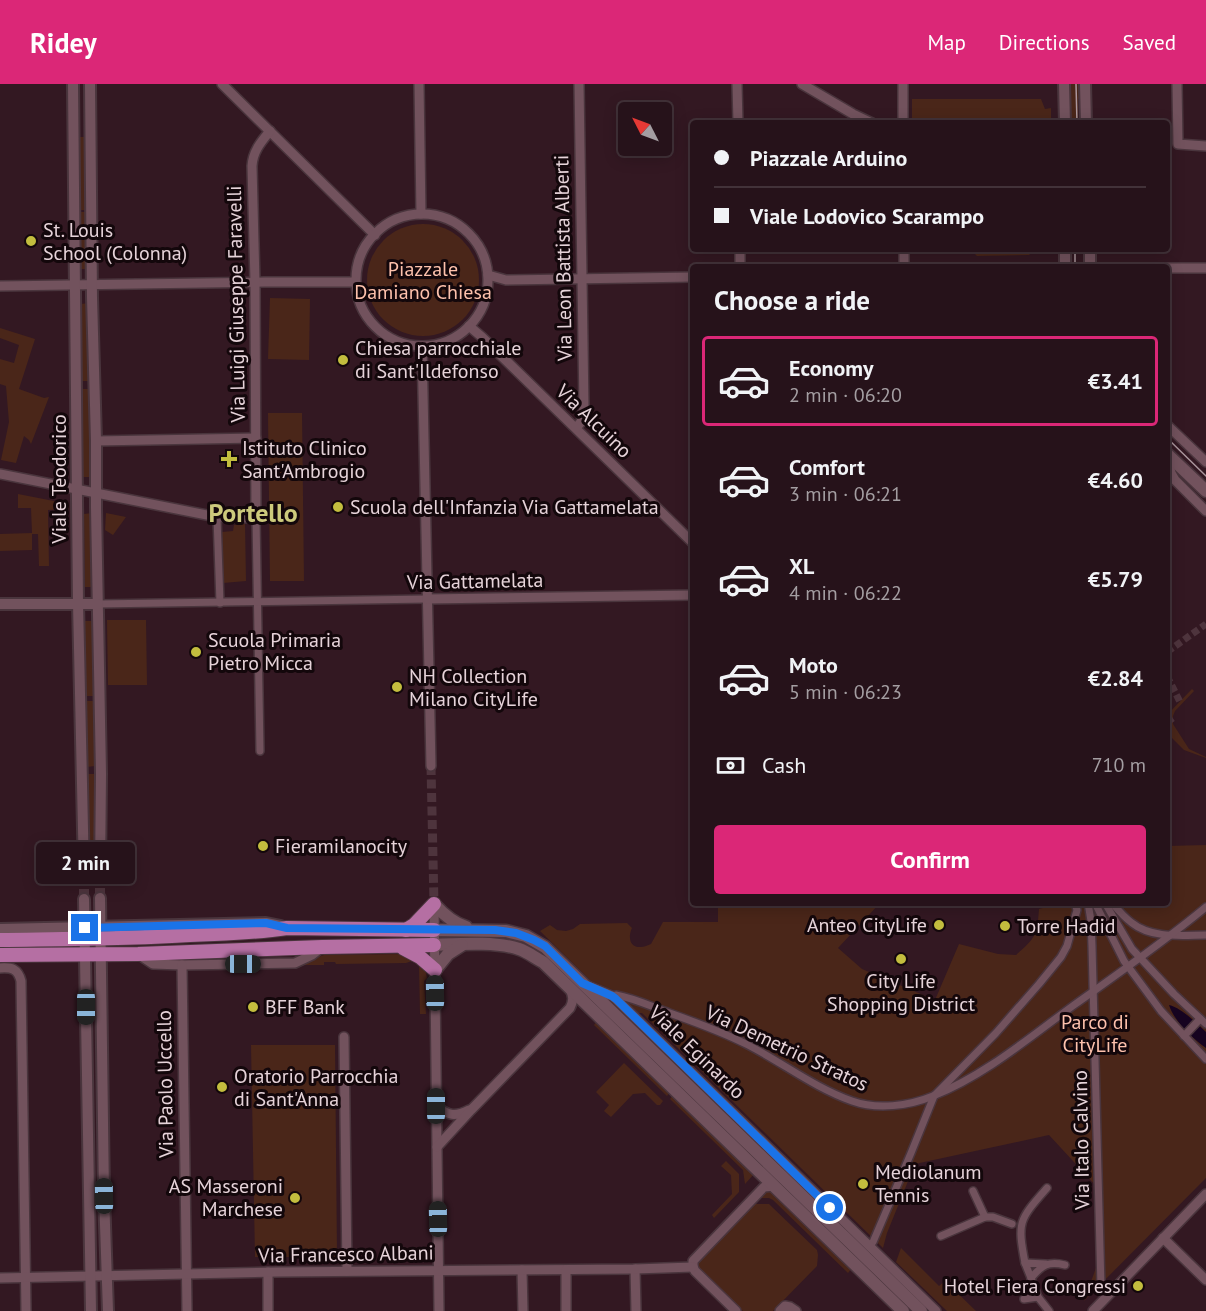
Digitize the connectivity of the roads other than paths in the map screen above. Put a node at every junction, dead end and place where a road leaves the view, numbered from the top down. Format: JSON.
{"nodes":[{"id":1,"x":73,"y":84,"type":"edge"},
{"id":2,"x":90,"y":84,"type":"edge"},
{"id":3,"x":222,"y":84,"type":"edge"},
{"id":4,"x":419,"y":84,"type":"edge"},
{"id":5,"x":579,"y":84,"type":"edge"},
{"id":6,"x":737,"y":84,"type":"edge"},
{"id":7,"x":802,"y":84,"type":"edge"},
{"id":8,"x":903,"y":84,"type":"edge"},
{"id":9,"x":1064,"y":84,"type":"edge"},
{"id":10,"x":1085,"y":84,"type":"edge"},
{"id":11,"x":1177,"y":84,"type":"edge"},
{"id":12,"x":738,"y":120,"type":"edge"},
{"id":13,"x":866,"y":120,"type":"edge"},
{"id":14,"x":903,"y":120,"type":"edge"},
{"id":15,"x":1065,"y":120,"type":"edge"},
{"id":16,"x":1086,"y":120,"type":"edge"},
{"id":17,"x":270,"y":131,"type":"junction"},
{"id":18,"x":1206,"y":146,"type":"edge"},
{"id":19,"x":421,"y":214,"type":"junction"},
{"id":20,"x":375,"y":234,"type":"junction"},
{"id":21,"x":1170,"y":268,"type":"edge"},
{"id":22,"x":1206,"y":268,"type":"edge"},
{"id":23,"x":488,"y":275,"type":"junction"},
{"id":24,"x":690,"y":277,"type":"edge"},
{"id":25,"x":582,"y":279,"type":"junction"},
{"id":26,"x":255,"y":282,"type":"junction"},
{"id":27,"x":356,"y":282,"type":"junction"},
{"id":28,"x":76,"y":285,"type":"junction"},
{"id":29,"x":92,"y":285,"type":"junction"},
{"id":30,"x":0,"y":286,"type":"edge"},
{"id":31,"x":469,"y":326,"type":"junction"},
{"id":32,"x":422,"y":346,"type":"junction"},
{"id":33,"x":576,"y":428,"type":"junction"},
{"id":34,"x":1170,"y":428,"type":"edge"},
{"id":35,"x":256,"y":438,"type":"junction"},
{"id":36,"x":96,"y":441,"type":"junction"},
{"id":37,"x":1170,"y":457,"type":"edge"},
{"id":38,"x":1206,"y":462,"type":"edge"},
{"id":39,"x":1170,"y":468,"type":"edge"},
{"id":40,"x":0,"y":474,"type":"edge"},
{"id":41,"x":77,"y":489,"type":"junction"},
{"id":42,"x":1206,"y":491,"type":"edge"},
{"id":43,"x":96,"y":493,"type":"junction"},
{"id":44,"x":1206,"y":511,"type":"edge"},
{"id":45,"x":217,"y":517,"type":"junction"},
{"id":46,"x":256,"y":518,"type":"junction"},
{"id":47,"x":690,"y":540,"type":"edge"},
{"id":48,"x":690,"y":595,"type":"edge"},
{"id":49,"x":427,"y":599,"type":"junction"},
{"id":50,"x":78,"y":603,"type":"junction"},
{"id":51,"x":220,"y":603,"type":"junction"},
{"id":52,"x":257,"y":603,"type":"junction"},
{"id":53,"x":0,"y":604,"type":"edge"},
{"id":54,"x":98,"y":604,"type":"junction"},
{"id":55,"x":260,"y":751,"type":"dead end"},
{"id":56,"x":431,"y":766,"type":"tunnel mouth"},
{"id":57,"x":100,"y":873,"type":"tunnel mouth"},
{"id":58,"x":84,"y":874,"type":"tunnel mouth"},
{"id":59,"x":100,"y":898,"type":"tunnel mouth"},
{"id":60,"x":84,"y":899,"type":"tunnel mouth"},
{"id":61,"x":434,"y":904,"type":"junction"},
{"id":62,"x":1076,"y":906,"type":"edge"},
{"id":63,"x":1088,"y":906,"type":"edge"},
{"id":64,"x":1096,"y":906,"type":"edge"},
{"id":65,"x":1107,"y":906,"type":"edge"},
{"id":66,"x":1115,"y":906,"type":"edge"},
{"id":67,"x":1206,"y":907,"type":"edge"},
{"id":68,"x":0,"y":929,"type":"edge"},
{"id":69,"x":476,"y":929,"type":"junction"},
{"id":70,"x":406,"y":930,"type":"junction"},
{"id":71,"x":434,"y":930,"type":"junction"},
{"id":72,"x":101,"y":933,"type":"junction"},
{"id":73,"x":85,"y":934,"type":"junction"},
{"id":74,"x":1206,"y":935,"type":"edge"},
{"id":75,"x":1171,"y":936,"type":"junction"},
{"id":76,"x":0,"y":940,"type":"edge"},
{"id":77,"x":464,"y":944,"type":"junction"},
{"id":78,"x":434,"y":945,"type":"junction"},
{"id":79,"x":398,"y":946,"type":"junction"},
{"id":80,"x":322,"y":947,"type":"junction"},
{"id":81,"x":101,"y":954,"type":"junction"},
{"id":82,"x":138,"y":954,"type":"junction"},
{"id":83,"x":0,"y":955,"type":"edge"},
{"id":84,"x":30,"y":955,"type":"junction"},
{"id":85,"x":86,"y":955,"type":"junction"},
{"id":86,"x":1142,"y":957,"type":"junction"},
{"id":87,"x":182,"y":965,"type":"junction"},
{"id":88,"x":4,"y":968,"type":"edge"},
{"id":89,"x":1126,"y":968,"type":"junction"},
{"id":90,"x":435,"y":970,"type":"junction"},
{"id":91,"x":569,"y":987,"type":"junction"},
{"id":92,"x":1093,"y":991,"type":"junction"},
{"id":93,"x":616,"y":995,"type":"dead end"},
{"id":94,"x":1201,"y":1022,"type":"edge"},
{"id":95,"x":1186,"y":1034,"type":"junction"},
{"id":96,"x":344,"y":1037,"type":"dead end"},
{"id":97,"x":641,"y":1057,"type":"junction"},
{"id":98,"x":1206,"y":1059,"type":"edge"},
{"id":99,"x":934,"y":1096,"type":"junction"},
{"id":100,"x":436,"y":1106,"type":"junction"},
{"id":101,"x":471,"y":1110,"type":"junction"},
{"id":102,"x":753,"y":1141,"type":"junction"},
{"id":103,"x":437,"y":1147,"type":"junction"},
{"id":104,"x":774,"y":1186,"type":"junction"},
{"id":105,"x":1047,"y":1188,"type":"dead end"},
{"id":106,"x":973,"y":1191,"type":"dead end"},
{"id":107,"x":1206,"y":1194,"type":"edge"},
{"id":108,"x":985,"y":1218,"type":"junction"},
{"id":109,"x":1021,"y":1222,"type":"junction"},
{"id":110,"x":1012,"y":1224,"type":"junction"},
{"id":111,"x":835,"y":1228,"type":"junction"},
{"id":112,"x":1020,"y":1235,"type":"junction"},
{"id":113,"x":940,"y":1236,"type":"dead end"},
{"id":114,"x":1163,"y":1238,"type":"junction"},
{"id":115,"x":873,"y":1242,"type":"dead end"},
{"id":116,"x":861,"y":1262,"type":"junction"},
{"id":117,"x":1025,"y":1263,"type":"junction"},
{"id":118,"x":1046,"y":1264,"type":"junction"},
{"id":119,"x":1065,"y":1265,"type":"dead end"},
{"id":120,"x":693,"y":1267,"type":"junction"},
{"id":121,"x":635,"y":1269,"type":"junction"},
{"id":122,"x":522,"y":1270,"type":"junction"},
{"id":123,"x":566,"y":1270,"type":"junction"},
{"id":124,"x":347,"y":1271,"type":"junction"},
{"id":125,"x":438,"y":1271,"type":"junction"},
{"id":126,"x":268,"y":1272,"type":"junction"},
{"id":127,"x":186,"y":1274,"type":"junction"},
{"id":128,"x":91,"y":1276,"type":"junction"},
{"id":129,"x":107,"y":1276,"type":"junction"},
{"id":130,"x":26,"y":1277,"type":"junction"},
{"id":131,"x":0,"y":1278,"type":"edge"},
{"id":132,"x":1031,"y":1278,"type":"junction"},
{"id":133,"x":1206,"y":1280,"type":"edge"},
{"id":134,"x":1101,"y":1287,"type":"dead end"},
{"id":135,"x":1038,"y":1297,"type":"junction"},
{"id":136,"x":1024,"y":1299,"type":"dead end"},
{"id":137,"x":783,"y":1309,"type":"edge"},
{"id":138,"x":26,"y":1311,"type":"edge"},
{"id":139,"x":91,"y":1311,"type":"edge"},
{"id":140,"x":108,"y":1311,"type":"edge"},
{"id":141,"x":187,"y":1311,"type":"edge"},
{"id":142,"x":268,"y":1311,"type":"edge"},
{"id":143,"x":439,"y":1311,"type":"edge"},
{"id":144,"x":523,"y":1311,"type":"edge"},
{"id":145,"x":566,"y":1311,"type":"edge"},
{"id":146,"x":636,"y":1311,"type":"edge"},
{"id":147,"x":736,"y":1311,"type":"edge"},
{"id":148,"x":796,"y":1311,"type":"edge"},
{"id":149,"x":903,"y":1311,"type":"edge"},
{"id":150,"x":921,"y":1311,"type":"edge"},
{"id":151,"x":936,"y":1311,"type":"edge"},
{"id":152,"x":1048,"y":1311,"type":"edge"},
{"id":153,"x":1093,"y":1311,"type":"edge"}],
"edges":[{"from":1,"to":28,"type":"street","name":"Viale Teodorico"},
{"from":2,"to":29,"type":"street","name":"Viale Teodorico"},
{"from":3,"to":17,"type":"street"},
{"from":4,"to":19,"type":"street"},
{"from":5,"to":25,"type":"street","name":"Via Leon Battista Alberti"},
{"from":6,"to":12,"type":"street"},
{"from":7,"to":13,"type":"street"},
{"from":8,"to":14,"type":"street"},
{"from":9,"to":15,"type":"street"},
{"from":10,"to":16,"type":"street"},
{"from":11,"to":18,"type":"street"},
{"from":17,"to":20,"type":"street"},
{"from":17,"to":26,"type":"street","name":"Via Luigi Giuseppe Faravelli"},
{"from":19,"to":20,"type":"street"},
{"from":19,"to":23,"type":"street"},
{"from":20,"to":27,"type":"street"},
{"from":21,"to":22,"type":"street"},
{"from":23,"to":25,"type":"street"},
{"from":23,"to":31,"type":"street"},
{"from":24,"to":25,"type":"street"},
{"from":25,"to":33,"type":"street","name":"Via Leon Battista Alberti"},
{"from":26,"to":27,"type":"street"},
{"from":26,"to":29,"type":"street"},
{"from":26,"to":35,"type":"street","name":"Via Luigi Giuseppe Faravelli"},
{"from":27,"to":32,"type":"street"},
{"from":28,"to":29,"type":"street"},
{"from":28,"to":30,"type":"street"},
{"from":28,"to":41,"type":"street","name":"Viale Teodorico"},
{"from":29,"to":36,"type":"street","name":"Viale Teodorico"},
{"from":31,"to":32,"type":"street"},
{"from":31,"to":33,"type":"street","name":"Via Alcuino"},
{"from":32,"to":49,"type":"street"},
{"from":33,"to":47,"type":"street","name":"Via Alcuino"},
{"from":34,"to":38,"type":"street"},
{"from":35,"to":36,"type":"street"},
{"from":35,"to":46,"type":"street","name":"Via Luigi Giuseppe Faravelli"},
{"from":36,"to":43,"type":"street","name":"Viale Teodorico"},
{"from":37,"to":42,"type":"main road"},
{"from":39,"to":44,"type":"street"},
{"from":40,"to":41,"type":"street"},
{"from":41,"to":43,"type":"street"},
{"from":41,"to":50,"type":"street","name":"Viale Teodorico"},
{"from":43,"to":45,"type":"street"},
{"from":43,"to":54,"type":"street","name":"Viale Teodorico"},
{"from":45,"to":46,"type":"street"},
{"from":45,"to":51,"type":"street"},
{"from":46,"to":52,"type":"street"},
{"from":48,"to":49,"type":"street","name":"Via Gattamelata"},
{"from":49,"to":52,"type":"street","name":"Via Gattamelata"},
{"from":49,"to":56,"type":"street"},
{"from":50,"to":53,"type":"street"},
{"from":50,"to":54,"type":"street"},
{"from":50,"to":58,"type":"street","name":"Viale Teodorico"},
{"from":51,"to":52,"type":"street","name":"Via Gattamelata"},
{"from":51,"to":54,"type":"street"},
{"from":52,"to":55,"type":"street"},
{"from":54,"to":57,"type":"street","name":"Viale Teodorico"},
{"from":59,"to":72,"type":"street"},
{"from":60,"to":73,"type":"street"},
{"from":61,"to":69,"type":"main road"},
{"from":61,"to":70,"type":"main road"},
{"from":61,"to":71,"type":"street"},
{"from":62,"to":99,"type":"street"},
{"from":63,"to":92,"type":"street","name":"Via Italo Calvino"},
{"from":64,"to":89,"type":"street"},
{"from":65,"to":86,"type":"street"},
{"from":66,"to":75,"type":"street"},
{"from":67,"to":75,"type":"street"},
{"from":68,"to":73,"type":"street"},
{"from":69,"to":71,"type":"main road","name":"Viale Eginardo"},
{"from":69,"to":102,"type":"main road","name":"Viale Eginardo"},
{"from":70,"to":71,"type":"main road"},
{"from":70,"to":72,"type":"main road"},
{"from":71,"to":78,"type":"street"},
{"from":72,"to":73,"type":"main road"},
{"from":72,"to":81,"type":"street"},
{"from":73,"to":76,"type":"main road"},
{"from":73,"to":85,"type":"street"},
{"from":74,"to":75,"type":"street"},
{"from":75,"to":86,"type":"street"},
{"from":77,"to":78,"type":"main road"},
{"from":77,"to":90,"type":"main road"},
{"from":77,"to":91,"type":"main road"},
{"from":78,"to":79,"type":"main road"},
{"from":78,"to":90,"type":"street"},
{"from":79,"to":80,"type":"main road"},
{"from":79,"to":90,"type":"main road"},
{"from":80,"to":82,"type":"main road"},
{"from":80,"to":87,"type":"street"},
{"from":81,"to":82,"type":"main road"},
{"from":81,"to":85,"type":"main road"},
{"from":81,"to":129,"type":"street"},
{"from":82,"to":87,"type":"street"},
{"from":83,"to":84,"type":"main road"},
{"from":84,"to":85,"type":"main road"},
{"from":84,"to":88,"type":"street"},
{"from":85,"to":128,"type":"street"},
{"from":86,"to":89,"type":"street","name":"Via Demetrio Stratos"},
{"from":86,"to":94,"type":"street"},
{"from":87,"to":127,"type":"street","name":"Via Paolo Uccello"},
{"from":88,"to":130,"type":"street"},
{"from":89,"to":92,"type":"street","name":"Via Demetrio Stratos"},
{"from":89,"to":95,"type":"street"},
{"from":90,"to":100,"type":"street"},
{"from":91,"to":97,"type":"main road"},
{"from":91,"to":101,"type":"street"},
{"from":92,"to":99,"type":"street","name":"Via Demetrio Stratos"},
{"from":92,"to":134,"type":"street","name":"Via Italo Calvino"},
{"from":93,"to":99,"type":"street","name":"Via Demetrio Stratos"},
{"from":94,"to":95,"type":"street"},
{"from":95,"to":98,"type":"street"},
{"from":96,"to":124,"type":"street"},
{"from":97,"to":102,"type":"main road"},
{"from":97,"to":104,"type":"main road"},
{"from":99,"to":115,"type":"street"},
{"from":100,"to":101,"type":"street"},
{"from":100,"to":103,"type":"street"},
{"from":101,"to":103,"type":"street"},
{"from":102,"to":111,"type":"main road","name":"Viale Eginardo"},
{"from":102,"to":151,"type":"street","name":"Viale Eginardo"},
{"from":103,"to":125,"type":"street"},
{"from":104,"to":111,"type":"main road"},
{"from":104,"to":116,"type":"main road"},
{"from":104,"to":120,"type":"street"},
{"from":105,"to":109,"type":"street"},
{"from":106,"to":108,"type":"street"},
{"from":107,"to":114,"type":"street"},
{"from":108,"to":110,"type":"street"},
{"from":108,"to":113,"type":"street"},
{"from":109,"to":110,"type":"street"},
{"from":109,"to":112,"type":"street"},
{"from":110,"to":112,"type":"street"},
{"from":111,"to":116,"type":"main road"},
{"from":112,"to":117,"type":"street"},
{"from":114,"to":133,"type":"street"},
{"from":114,"to":153,"type":"street"},
{"from":116,"to":149,"type":"main road"},
{"from":116,"to":150,"type":"main road"},
{"from":117,"to":118,"type":"street"},
{"from":117,"to":132,"type":"street"},
{"from":118,"to":119,"type":"street"},
{"from":118,"to":132,"type":"street"},
{"from":120,"to":121,"type":"street","name":"Via Francesco Albani"},
{"from":120,"to":147,"type":"street"},
{"from":121,"to":123,"type":"street","name":"Via Francesco Albani"},
{"from":121,"to":146,"type":"street"},
{"from":122,"to":123,"type":"street","name":"Via Francesco Albani"},
{"from":122,"to":125,"type":"street","name":"Via Francesco Albani"},
{"from":122,"to":144,"type":"street"},
{"from":123,"to":145,"type":"street"},
{"from":124,"to":125,"type":"street","name":"Via Francesco Albani"},
{"from":124,"to":126,"type":"street","name":"Via Francesco Albani"},
{"from":125,"to":143,"type":"street"},
{"from":126,"to":127,"type":"street","name":"Via Francesco Albani"},
{"from":126,"to":142,"type":"street"},
{"from":127,"to":129,"type":"street","name":"Via Francesco Albani"},
{"from":127,"to":141,"type":"street","name":"Via Paolo Uccello"},
{"from":128,"to":129,"type":"street","name":"Via Francesco Albani"},
{"from":128,"to":130,"type":"street","name":"Via Francesco Albani"},
{"from":128,"to":139,"type":"street"},
{"from":129,"to":140,"type":"street"},
{"from":130,"to":131,"type":"street","name":"Via Francesco Albani"},
{"from":130,"to":138,"type":"street"},
{"from":132,"to":135,"type":"street"},
{"from":135,"to":136,"type":"street"},
{"from":135,"to":152,"type":"street"},
{"from":137,"to":148,"type":"street"}]}
